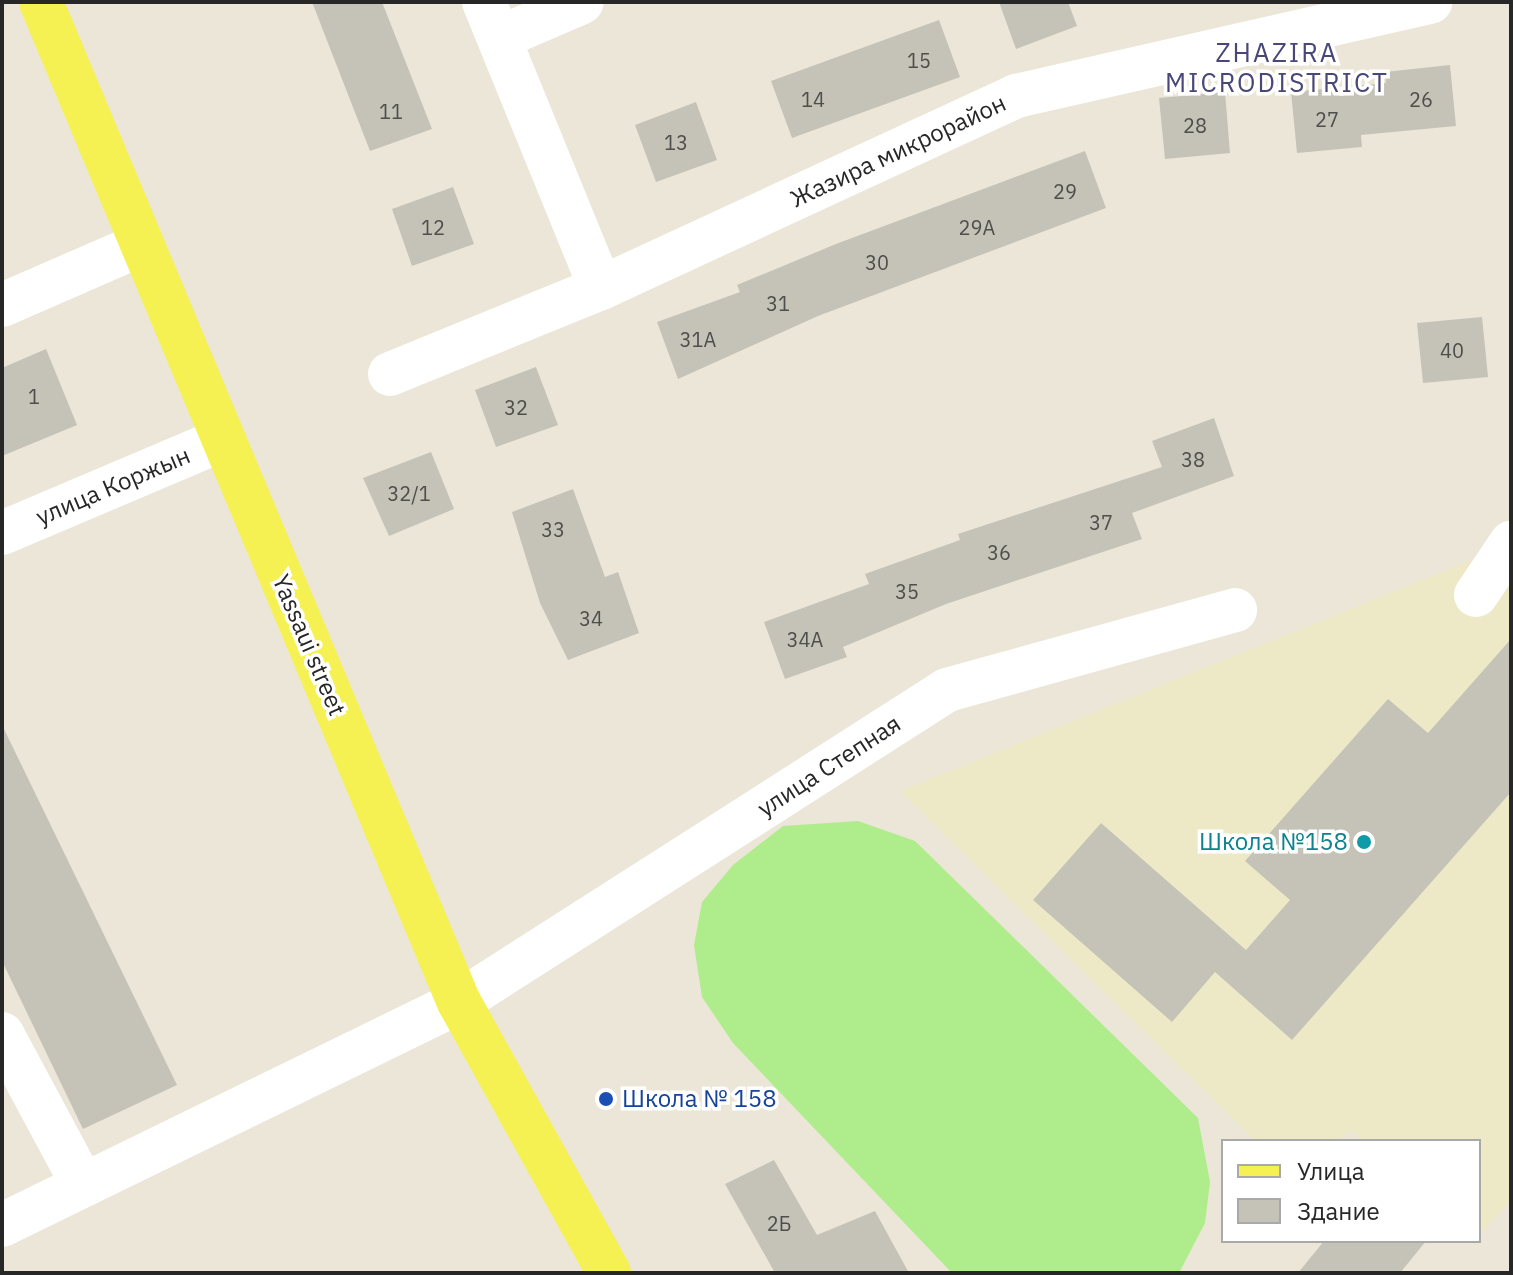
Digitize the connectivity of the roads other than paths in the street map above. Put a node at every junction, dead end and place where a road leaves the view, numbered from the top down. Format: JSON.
{"nodes":[{"id":1,"x":41,"y":2,"type":"edge"},
{"id":2,"x":582,"y":2,"type":"edge"},
{"id":3,"x":1430,"y":2,"type":"edge"},
{"id":4,"x":491,"y":20,"type":"edge"},
{"id":5,"x":140,"y":245,"type":"junction"},
{"id":6,"x":601,"y":288,"type":"junction"},
{"id":7,"x":2,"y":305,"type":"edge"},
{"id":8,"x":390,"y":374,"type":"dead end"},
{"id":9,"x":223,"y":439,"type":"junction"},
{"id":10,"x":2,"y":533,"type":"edge"},
{"id":11,"x":1511,"y":543,"type":"edge"},
{"id":12,"x":1476,"y":595,"type":"dead end"},
{"id":13,"x":1235,"y":610,"type":"dead end"},
{"id":14,"x":459,"y":1002,"type":"junction"},
{"id":15,"x":2,"y":1034,"type":"edge"},
{"id":16,"x":83,"y":1185,"type":"junction"},
{"id":17,"x":2,"y":1225,"type":"edge"},
{"id":18,"x":609,"y":1273,"type":"edge"}],
"edges":[{"from":1,"to":5,"type":"main road","name":"Yassaui street"},
{"from":2,"to":4,"type":"street"},
{"from":3,"to":6,"type":"street","name":"Жазира микрорайон"},
{"from":4,"to":6,"type":"street"},
{"from":5,"to":7,"type":"street"},
{"from":5,"to":9,"type":"main road","name":"Yassaui street"},
{"from":6,"to":8,"type":"street","name":"Жазира микрорайон"},
{"from":9,"to":10,"type":"street","name":"улица Коржын"},
{"from":9,"to":14,"type":"main road","name":"Yassaui street"},
{"from":11,"to":12,"type":"street"},
{"from":13,"to":14,"type":"street","name":"улица Степная"},
{"from":14,"to":16,"type":"street","name":"улица Степная"},
{"from":14,"to":18,"type":"main road","name":"Yassaui street"},
{"from":15,"to":16,"type":"street"},
{"from":16,"to":17,"type":"street","name":"улица Степная"}]}
